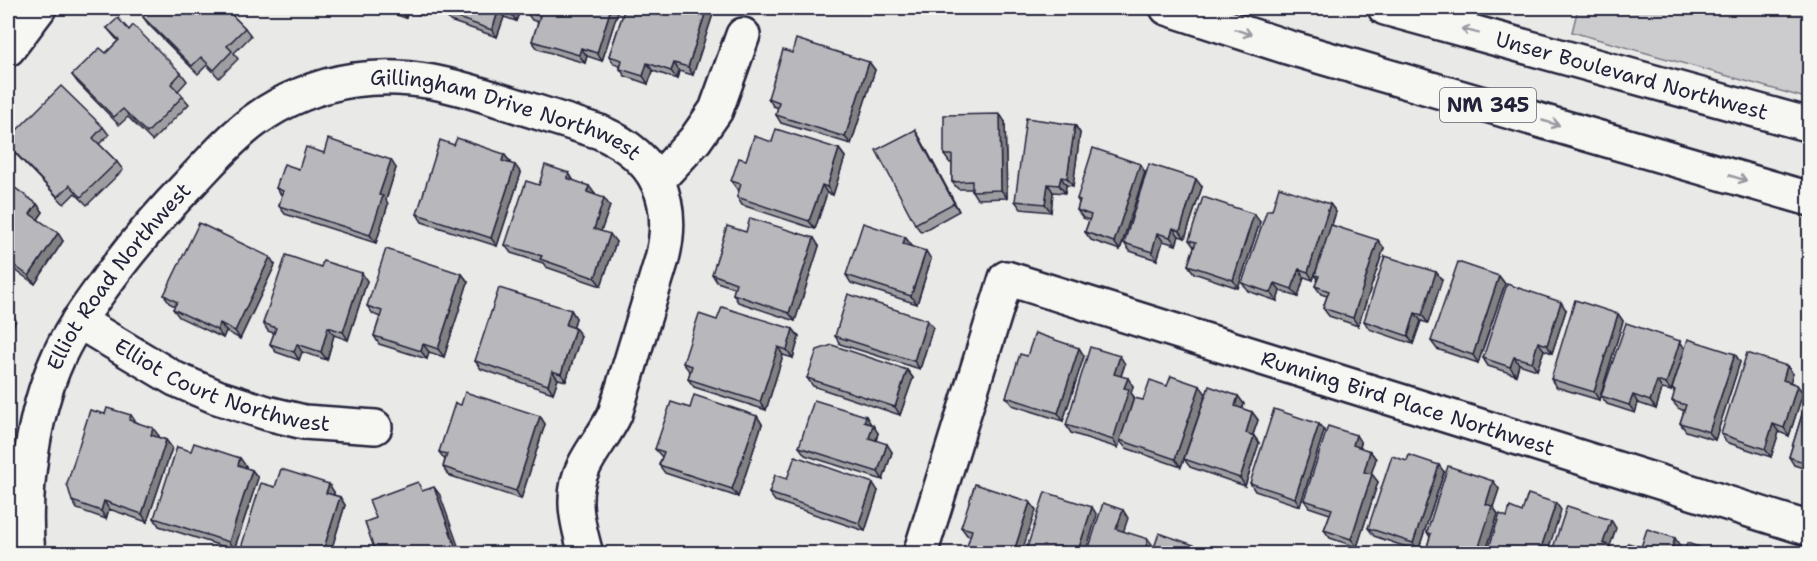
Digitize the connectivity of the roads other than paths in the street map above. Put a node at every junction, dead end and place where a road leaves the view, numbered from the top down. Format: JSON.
{"nodes":[{"id":1,"x":39,"y":8,"type":"edge"},
{"id":2,"x":1167,"y":8,"type":"edge"},
{"id":3,"x":1385,"y":8,"type":"edge"},
{"id":4,"x":742,"y":35,"type":"dead end"},
{"id":5,"x":8,"y":50,"type":"edge"},
{"id":6,"x":338,"y":83,"type":"joint"},
{"id":7,"x":1809,"y":125,"type":"edge"},
{"id":8,"x":657,"y":181,"type":"junction"},
{"id":9,"x":1809,"y":199,"type":"edge"},
{"id":10,"x":78,"y":321,"type":"junction"},
{"id":11,"x":375,"y":428,"type":"dead end"},
{"id":12,"x":1809,"y":529,"type":"edge"},
{"id":13,"x":28,"y":554,"type":"edge"},
{"id":14,"x":586,"y":554,"type":"edge"},
{"id":15,"x":920,"y":554,"type":"edge"}],
"edges":[{"from":1,"to":5,"type":"street"},
{"from":2,"to":9,"type":"street","number":"NM 345","one_way":true},
{"from":7,"to":3,"type":"street","name":"Unser Boulevard Northwest","one_way":true},
{"from":4,"to":8,"type":"street"},
{"from":6,"to":8,"type":"street","name":"Gillingham Drive Northwest"},
{"from":6,"to":10,"type":"street","name":"Elliot Road Northwest"},
{"from":8,"to":14,"type":"street","name":"Gillingham Drive Northwest"},
{"from":10,"to":11,"type":"street","name":"Elliot Court Northwest"},
{"from":10,"to":13,"type":"street","name":"Elliot Road Northwest"},
{"from":12,"to":15,"type":"street","name":"Running Bird Place Northwest"}]}
